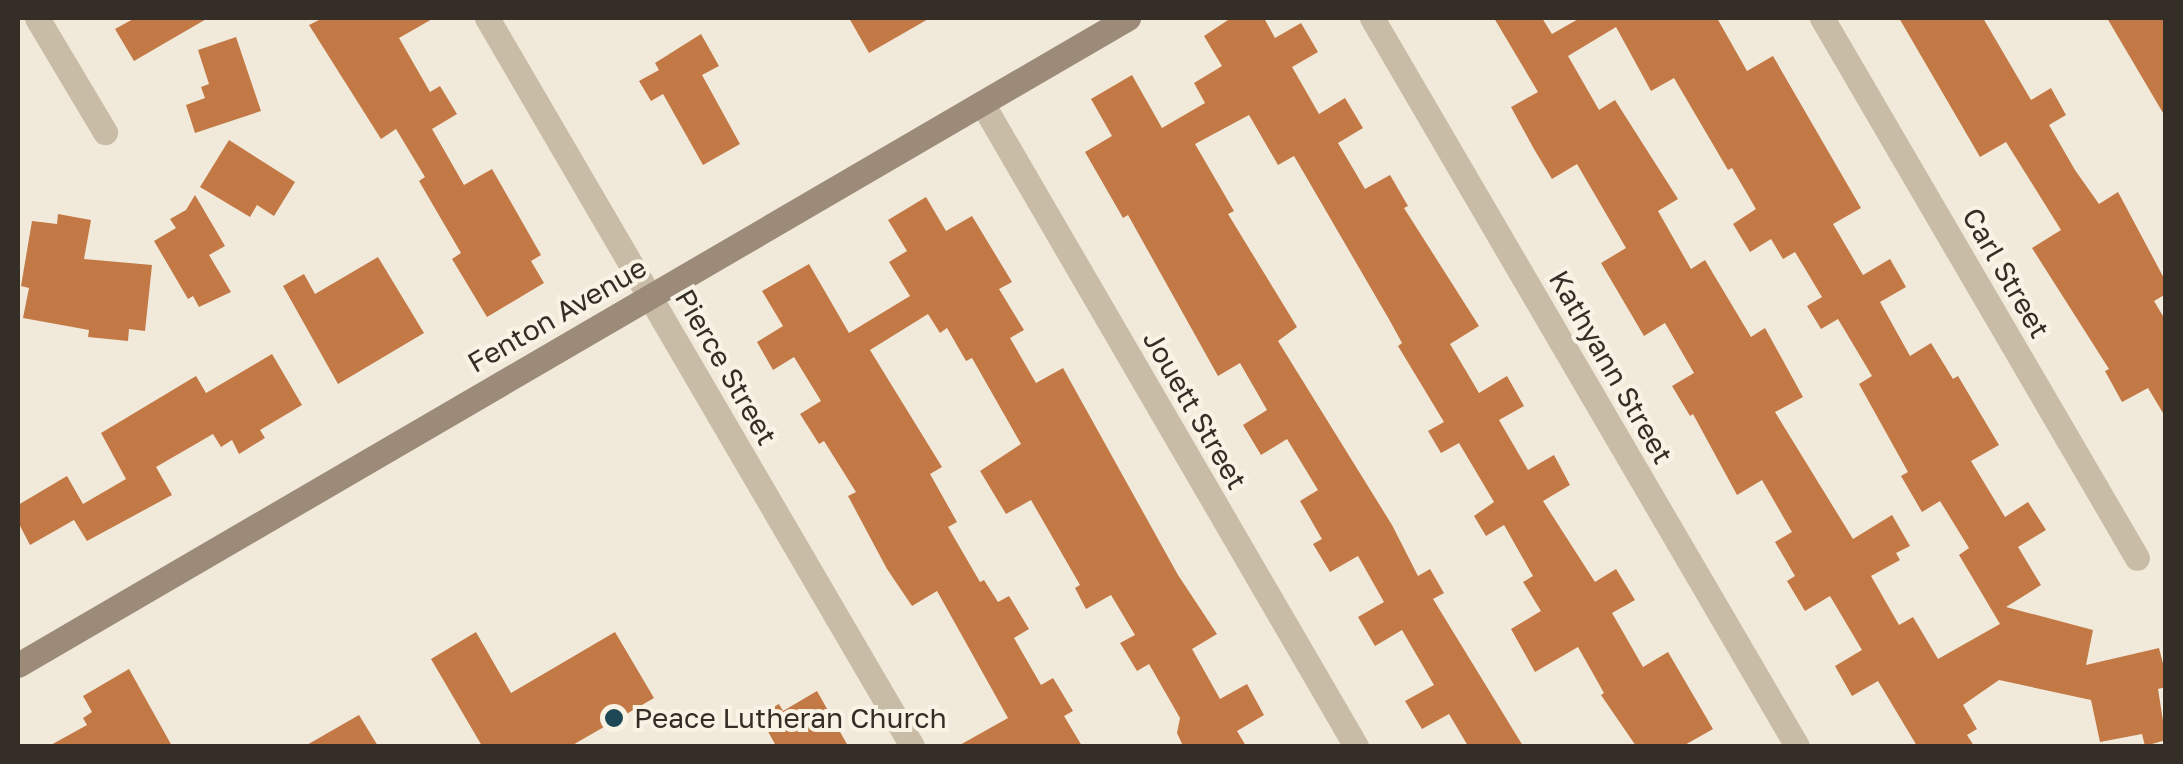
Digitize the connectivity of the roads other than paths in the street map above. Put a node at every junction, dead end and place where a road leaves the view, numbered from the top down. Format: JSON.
{"nodes":[{"id":1,"x":38,"y":18,"type":"edge"},
{"id":2,"x":487,"y":18,"type":"edge"},
{"id":3,"x":1128,"y":18,"type":"edge"},
{"id":4,"x":1372,"y":18,"type":"edge"},
{"id":5,"x":1822,"y":18,"type":"edge"},
{"id":6,"x":982,"y":103,"type":"junction"},
{"id":7,"x":105,"y":132,"type":"dead end"},
{"id":8,"x":650,"y":296,"type":"junction"},
{"id":9,"x":2137,"y":558,"type":"dead end"},
{"id":10,"x":18,"y":665,"type":"edge"},
{"id":11,"x":912,"y":746,"type":"edge"},
{"id":12,"x":1356,"y":746,"type":"edge"},
{"id":13,"x":1797,"y":746,"type":"edge"}],
"edges":[{"from":1,"to":7,"type":"street"},
{"from":2,"to":8,"type":"street","name":"Pierce Street"},
{"from":3,"to":6,"type":"street","name":"Fenton Avenue"},
{"from":4,"to":13,"type":"street","name":"Kathyann Street"},
{"from":5,"to":9,"type":"street","name":"Carl Street"},
{"from":6,"to":8,"type":"street","name":"Fenton Avenue"},
{"from":6,"to":12,"type":"street","name":"Jouett Street"},
{"from":8,"to":10,"type":"street","name":"Fenton Avenue"},
{"from":8,"to":11,"type":"street","name":"Pierce Street"}]}
